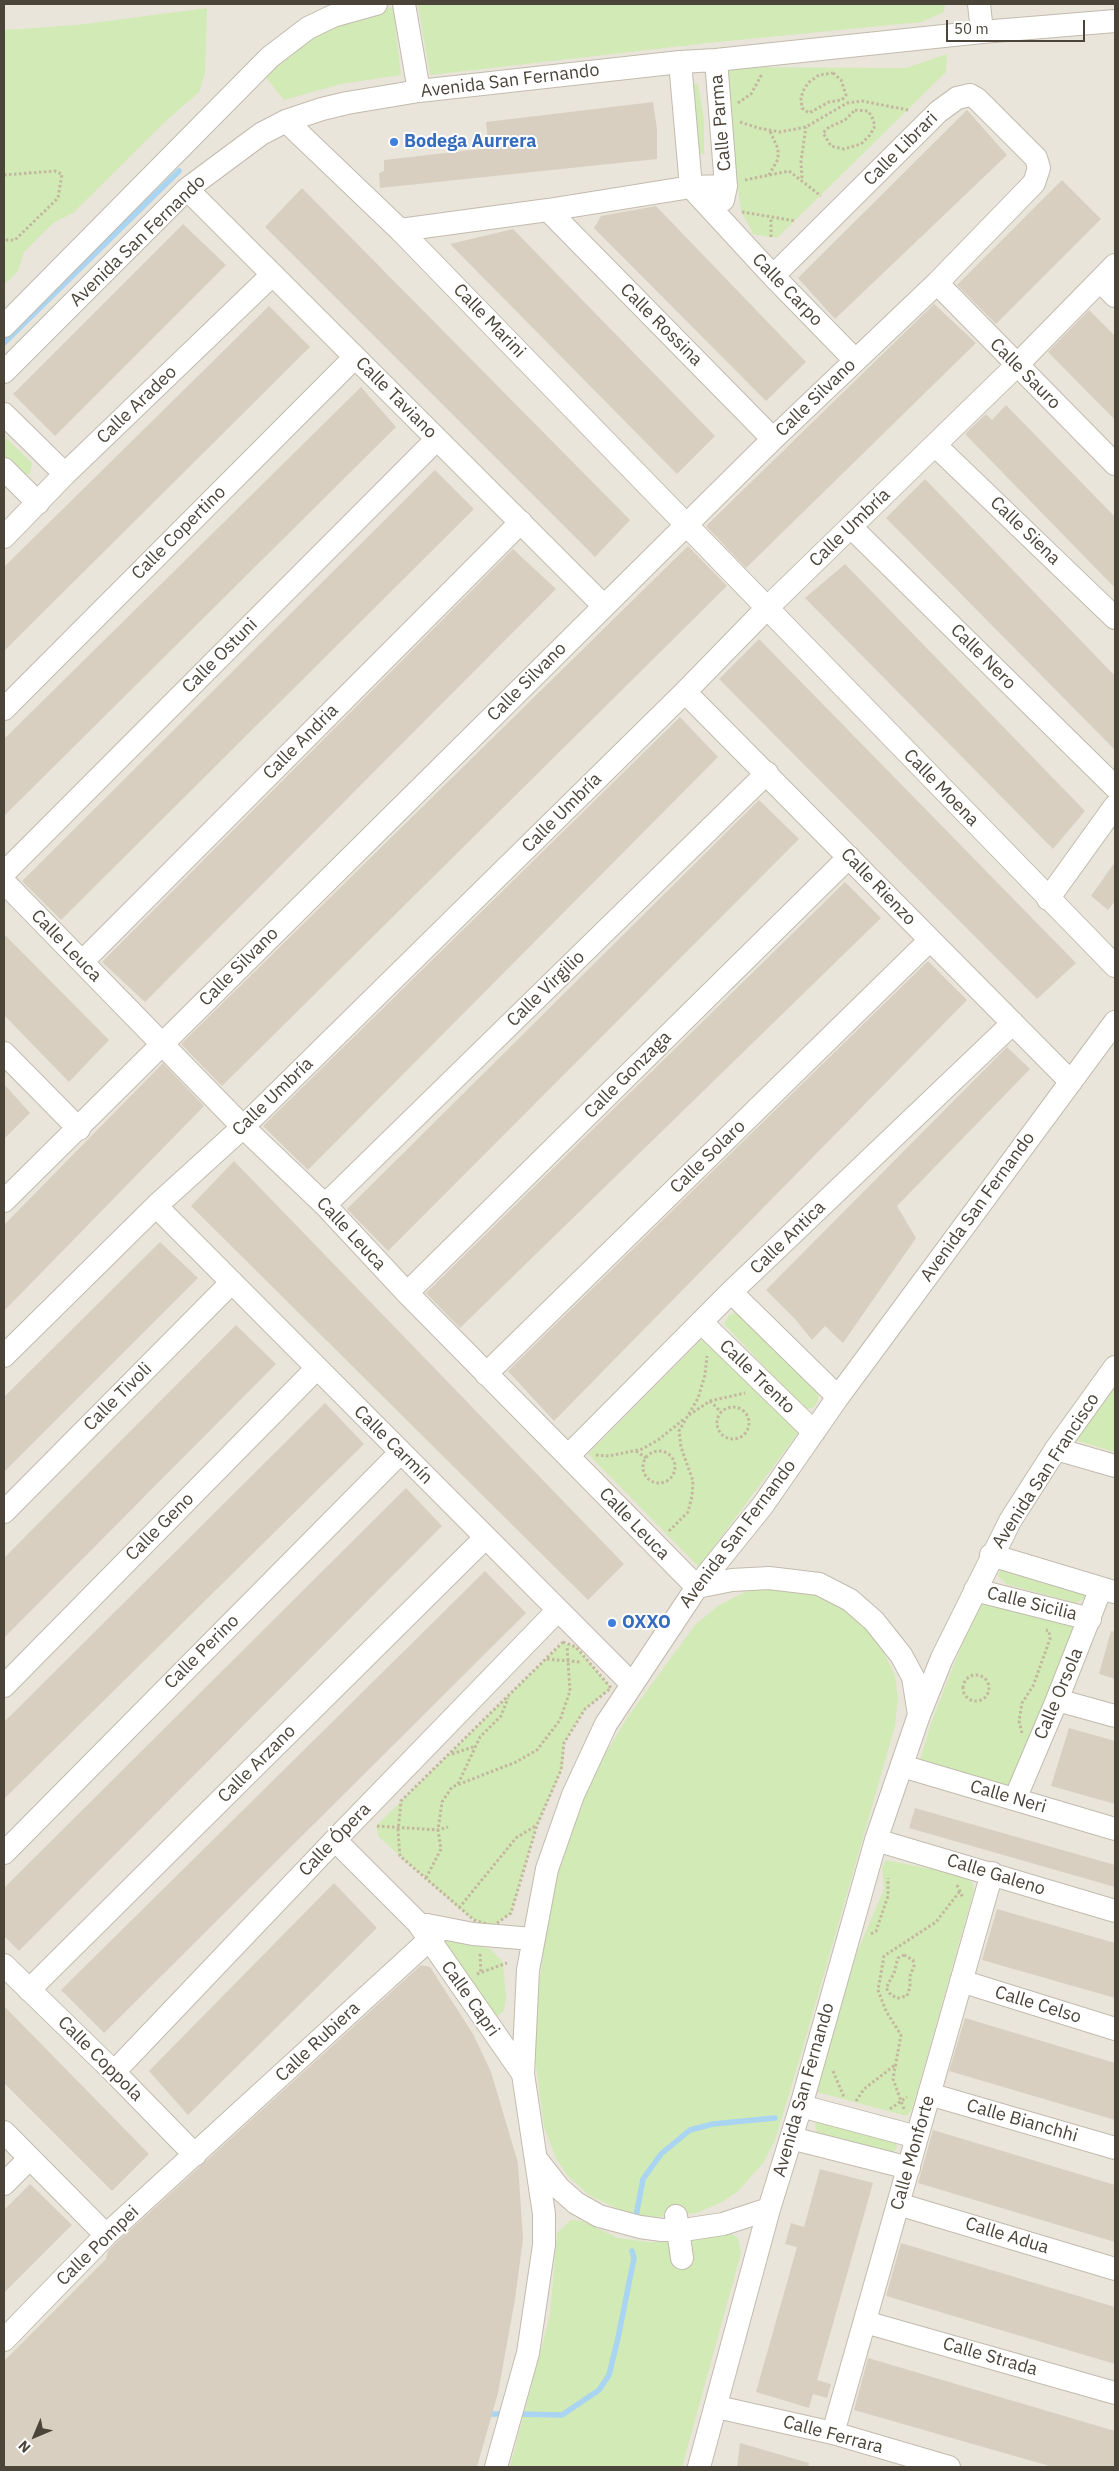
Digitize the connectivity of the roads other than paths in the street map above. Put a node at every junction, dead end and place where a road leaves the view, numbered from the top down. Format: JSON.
{"nodes":[{"id":1,"x":376,"y":4,"type":"edge"},
{"id":2,"x":404,"y":4,"type":"edge"},
{"id":3,"x":979,"y":4,"type":"edge"},
{"id":4,"x":1115,"y":21,"type":"edge"},
{"id":5,"x":982,"y":32,"type":"junction"},
{"id":6,"x":716,"y":60,"type":"junction"},
{"id":7,"x":680,"y":62,"type":"junction"},
{"id":8,"x":419,"y":91,"type":"junction"},
{"id":9,"x":286,"y":122,"type":"junction"},
{"id":10,"x":1036,"y":158,"type":"joint"},
{"id":11,"x":731,"y":184,"type":"junction"},
{"id":12,"x":691,"y":187,"type":"junction"},
{"id":13,"x":187,"y":189,"type":"junction"},
{"id":14,"x":548,"y":210,"type":"junction"},
{"id":15,"x":719,"y":218,"type":"junction"},
{"id":16,"x":400,"y":230,"type":"junction"},
{"id":17,"x":272,"y":275,"type":"junction"},
{"id":18,"x":773,"y":276,"type":"junction"},
{"id":19,"x":1110,"y":281,"type":"edge"},
{"id":20,"x":937,"y":282,"type":"junction"},
{"id":21,"x":4,"y":326,"type":"edge"},
{"id":22,"x":355,"y":356,"type":"junction"},
{"id":23,"x":855,"y":360,"type":"junction"},
{"id":24,"x":1016,"y":366,"type":"junction"},
{"id":25,"x":4,"y":372,"type":"edge"},
{"id":26,"x":4,"y":414,"type":"edge"},
{"id":27,"x":437,"y":438,"type":"junction"},
{"id":28,"x":773,"y":439,"type":"junction"},
{"id":29,"x":936,"y":445,"type":"junction"},
{"id":30,"x":1115,"y":464,"type":"edge"},
{"id":31,"x":4,"y":469,"type":"edge"},
{"id":32,"x":65,"y":474,"type":"junction"},
{"id":33,"x":38,"y":503,"type":"junction"},
{"id":34,"x":521,"y":522,"type":"junction"},
{"id":35,"x":687,"y":524,"type":"junction"},
{"id":36,"x":851,"y":527,"type":"junction"},
{"id":37,"x":4,"y":537,"type":"edge"},
{"id":38,"x":604,"y":606,"type":"junction"},
{"id":39,"x":767,"y":608,"type":"junction"},
{"id":40,"x":1115,"y":618,"type":"edge"},
{"id":41,"x":685,"y":692,"type":"junction"},
{"id":42,"x":4,"y":709,"type":"edge"},
{"id":43,"x":767,"y":773,"type":"junction"},
{"id":44,"x":1115,"y":787,"type":"edge"},
{"id":45,"x":1115,"y":806,"type":"edge"},
{"id":46,"x":849,"y":857,"type":"junction"},
{"id":47,"x":4,"y":872,"type":"edge"},
{"id":48,"x":4,"y":882,"type":"edge"},
{"id":49,"x":1048,"y":899,"type":"junction"},
{"id":50,"x":930,"y":940,"type":"junction"},
{"id":51,"x":82,"y":962,"type":"junction"},
{"id":52,"x":1115,"y":966,"type":"edge"},
{"id":53,"x":1115,"y":1022,"type":"edge"},
{"id":54,"x":1013,"y":1023,"type":"junction"},
{"id":55,"x":161,"y":1044,"type":"junction"},
{"id":56,"x":4,"y":1054,"type":"edge"},
{"id":57,"x":1071,"y":1082,"type":"junction"},
{"id":58,"x":243,"y":1127,"type":"junction"},
{"id":59,"x":79,"y":1129,"type":"junction"},
{"id":60,"x":4,"y":1201,"type":"edge"},
{"id":61,"x":325,"y":1205,"type":"junction"},
{"id":62,"x":156,"y":1206,"type":"junction"},
{"id":63,"x":232,"y":1282,"type":"junction"},
{"id":64,"x":731,"y":1292,"type":"junction"},
{"id":65,"x":408,"y":1294,"type":"junction"},
{"id":66,"x":701,"y":1322,"type":"junction"},
{"id":67,"x":4,"y":1356,"type":"edge"},
{"id":68,"x":1115,"y":1367,"type":"edge"},
{"id":69,"x":317,"y":1368,"type":"junction"},
{"id":70,"x":486,"y":1374,"type":"junction"},
{"id":71,"x":838,"y":1396,"type":"junction"},
{"id":72,"x":814,"y":1432,"type":"junction"},
{"id":73,"x":1056,"y":1449,"type":"junction"},
{"id":74,"x":401,"y":1452,"type":"junction"},
{"id":75,"x":578,"y":1455,"type":"junction"},
{"id":76,"x":1115,"y":1466,"type":"edge"},
{"id":77,"x":4,"y":1512,"type":"edge"},
{"id":78,"x":485,"y":1538,"type":"junction"},
{"id":79,"x":991,"y":1555,"type":"junction"},
{"id":80,"x":696,"y":1587,"type":"junction"},
{"id":81,"x":975,"y":1590,"type":"junction"},
{"id":82,"x":1108,"y":1590,"type":"edge"},
{"id":83,"x":558,"y":1610,"type":"junction"},
{"id":84,"x":1090,"y":1619,"type":"junction"},
{"id":85,"x":632,"y":1683,"type":"junction"},
{"id":86,"x":4,"y":1686,"type":"edge"},
{"id":87,"x":1057,"y":1700,"type":"junction"},
{"id":88,"x":919,"y":1715,"type":"junction"},
{"id":89,"x":1115,"y":1716,"type":"edge"},
{"id":90,"x":902,"y":1766,"type":"junction"},
{"id":91,"x":1014,"y":1799,"type":"junction"},
{"id":92,"x":1115,"y":1829,"type":"edge"},
{"id":93,"x":335,"y":1840,"type":"junction"},
{"id":94,"x":876,"y":1840,"type":"junction"},
{"id":95,"x":4,"y":1853,"type":"edge"},
{"id":96,"x":992,"y":1873,"type":"junction"},
{"id":97,"x":1115,"y":1911,"type":"edge"},
{"id":98,"x":429,"y":1930,"type":"junction"},
{"id":99,"x":533,"y":1939,"type":"junction"},
{"id":100,"x":4,"y":1965,"type":"edge"},
{"id":101,"x":962,"y":1981,"type":"junction"},
{"id":102,"x":28,"y":1990,"type":"junction"},
{"id":103,"x":1115,"y":2029,"type":"edge"},
{"id":104,"x":114,"y":2072,"type":"junction"},
{"id":105,"x":523,"y":2074,"type":"junction"},
{"id":106,"x":921,"y":2094,"type":"junction"},
{"id":107,"x":801,"y":2106,"type":"junction"},
{"id":108,"x":4,"y":2132,"type":"edge"},
{"id":109,"x":917,"y":2137,"type":"junction"},
{"id":110,"x":791,"y":2138,"type":"junction"},
{"id":111,"x":1115,"y":2148,"type":"edge"},
{"id":112,"x":195,"y":2155,"type":"junction"},
{"id":113,"x":29,"y":2159,"type":"junction"},
{"id":114,"x":536,"y":2159,"type":"junction"},
{"id":115,"x":909,"y":2168,"type":"junction"},
{"id":116,"x":4,"y":2184,"type":"edge"},
{"id":117,"x":898,"y":2204,"type":"junction"},
{"id":118,"x":769,"y":2209,"type":"junction"},
{"id":119,"x":676,"y":2222,"type":"junction"},
{"id":120,"x":106,"y":2236,"type":"junction"},
{"id":121,"x":682,"y":2258,"type":"dead end"},
{"id":122,"x":1115,"y":2269,"type":"edge"},
{"id":123,"x":865,"y":2322,"type":"junction"},
{"id":124,"x":4,"y":2340,"type":"edge"},
{"id":125,"x":1115,"y":2393,"type":"edge"},
{"id":126,"x":717,"y":2406,"type":"junction"},
{"id":127,"x":833,"y":2434,"type":"junction"},
{"id":128,"x":496,"y":2467,"type":"edge"},
{"id":129,"x":699,"y":2467,"type":"edge"},
{"id":130,"x":949,"y":2467,"type":"edge"}],
"edges":[{"from":1,"to":21,"type":"street","name":"Avenida San Fernando"},
{"from":2,"to":8,"type":"street"},
{"from":3,"to":5,"type":"street"},
{"from":4,"to":5,"type":"street","name":"Avenida San Fernando"},
{"from":5,"to":6,"type":"street","name":"Avenida San Fernando"},
{"from":6,"to":7,"type":"street","name":"Avenida San Fernando"},
{"from":6,"to":11,"type":"street","name":"Calle Parma"},
{"from":7,"to":8,"type":"street","name":"Avenida San Fernando"},
{"from":7,"to":12,"type":"street","name":"Calle Parma"},
{"from":8,"to":9,"type":"street","name":"Avenida San Fernando"},
{"from":9,"to":13,"type":"street","name":"Avenida San Fernando"},
{"from":9,"to":16,"type":"street","name":"Calle Marini"},
{"from":10,"to":18,"type":"street","name":"Calle Librari"},
{"from":10,"to":20,"type":"street","name":"Calle Silvano"},
{"from":11,"to":12,"type":"street"},
{"from":11,"to":15,"type":"street"},
{"from":12,"to":14,"type":"street"},
{"from":12,"to":15,"type":"street","name":"Calle Carpo"},
{"from":13,"to":17,"type":"street","name":"Calle Taviano"},
{"from":13,"to":25,"type":"street","name":"Avenida San Fernando"},
{"from":14,"to":16,"type":"street"},
{"from":14,"to":28,"type":"street","name":"Calle Rossina"},
{"from":15,"to":18,"type":"street","name":"Calle Carpo"},
{"from":16,"to":35,"type":"street","name":"Calle Marini"},
{"from":17,"to":22,"type":"street","name":"Calle Taviano"},
{"from":17,"to":32,"type":"street","name":"Calle Aradeo"},
{"from":18,"to":23,"type":"street","name":"Calle Carpo"},
{"from":19,"to":24,"type":"street","name":"Calle Umbría"},
{"from":20,"to":23,"type":"street","name":"Calle Silvano"},
{"from":20,"to":24,"type":"street","name":"Calle Sauro"},
{"from":22,"to":27,"type":"street","name":"Calle Taviano"},
{"from":22,"to":42,"type":"street","name":"Calle Copertino"},
{"from":23,"to":28,"type":"street","name":"Calle Silvano"},
{"from":24,"to":29,"type":"street","name":"Calle Umbría"},
{"from":24,"to":30,"type":"street","name":"Calle Sauro"},
{"from":26,"to":32,"type":"street"},
{"from":27,"to":34,"type":"street","name":"Calle Taviano"},
{"from":27,"to":47,"type":"street","name":"Calle Ostuni"},
{"from":28,"to":35,"type":"street","name":"Calle Silvano"},
{"from":29,"to":36,"type":"street","name":"Calle Umbría"},
{"from":29,"to":40,"type":"street","name":"Calle Siena"},
{"from":31,"to":33,"type":"street"},
{"from":32,"to":33,"type":"street","name":"Calle Aradeo"},
{"from":33,"to":37,"type":"street","name":"Calle Aradeo"},
{"from":34,"to":38,"type":"street","name":"Calle Taviano"},
{"from":34,"to":51,"type":"street","name":"Calle Andria"},
{"from":35,"to":38,"type":"street","name":"Calle Silvano"},
{"from":35,"to":39,"type":"street","name":"Calle Marini"},
{"from":36,"to":39,"type":"street","name":"Calle Umbría"},
{"from":36,"to":44,"type":"street","name":"Calle Nero"},
{"from":38,"to":55,"type":"street","name":"Calle Silvano"},
{"from":39,"to":41,"type":"street","name":"Calle Umbría"},
{"from":39,"to":49,"type":"street","name":"Calle Moena"},
{"from":41,"to":43,"type":"street","name":"Calle Rienzo"},
{"from":41,"to":58,"type":"street","name":"Calle Umbría"},
{"from":43,"to":46,"type":"street","name":"Calle Rienzo"},
{"from":43,"to":61,"type":"street","name":"Calle Virgilio"},
{"from":45,"to":49,"type":"street"},
{"from":46,"to":50,"type":"street","name":"Calle Rienzo"},
{"from":46,"to":65,"type":"street","name":"Calle Gonzaga"},
{"from":48,"to":51,"type":"street","name":"Calle Leuca"},
{"from":49,"to":52,"type":"street","name":"Calle Moena"},
{"from":50,"to":54,"type":"street","name":"Calle Rienzo"},
{"from":50,"to":70,"type":"street","name":"Calle Solaro"},
{"from":51,"to":55,"type":"street","name":"Calle Leuca"},
{"from":53,"to":57,"type":"street","name":"Avenida San Fernando"},
{"from":54,"to":57,"type":"street","name":"Calle Rienzo"},
{"from":54,"to":64,"type":"street","name":"Calle Antica"},
{"from":55,"to":58,"type":"street","name":"Calle Leuca"},
{"from":55,"to":59,"type":"street","name":"Calle Silvano"},
{"from":56,"to":59,"type":"street"},
{"from":57,"to":71,"type":"street","name":"Avenida San Fernando"},
{"from":58,"to":61,"type":"street","name":"Calle Leuca"},
{"from":58,"to":62,"type":"street","name":"Calle Umbría"},
{"from":59,"to":60,"type":"street","name":"Calle Silvano"},
{"from":61,"to":65,"type":"street","name":"Calle Leuca"},
{"from":62,"to":63,"type":"street","name":"Calle Carmín"},
{"from":62,"to":67,"type":"street","name":"Calle Umbría"},
{"from":63,"to":69,"type":"street","name":"Calle Carmín"},
{"from":63,"to":77,"type":"street","name":"Calle Tivoli"},
{"from":64,"to":66,"type":"street","name":"Calle Antica"},
{"from":64,"to":71,"type":"street"},
{"from":65,"to":70,"type":"street","name":"Calle Leuca"},
{"from":66,"to":72,"type":"street","name":"Calle Trento"},
{"from":66,"to":75,"type":"street","name":"Calle Antica"},
{"from":68,"to":73,"type":"street","name":"Avenida San Francisco"},
{"from":69,"to":74,"type":"street","name":"Calle Carmín"},
{"from":69,"to":86,"type":"street","name":"Calle Geno"},
{"from":70,"to":75,"type":"street","name":"Calle Leuca"},
{"from":71,"to":72,"type":"street","name":"Avenida San Fernando"},
{"from":72,"to":80,"type":"street","name":"Avenida San Fernando"},
{"from":73,"to":76,"type":"street"},
{"from":73,"to":79,"type":"street","name":"Avenida San Francisco"},
{"from":74,"to":78,"type":"street","name":"Calle Carmín"},
{"from":74,"to":95,"type":"street","name":"Calle Perino"},
{"from":75,"to":80,"type":"street","name":"Calle Leuca"},
{"from":78,"to":83,"type":"street","name":"Calle Carmín"},
{"from":78,"to":102,"type":"street","name":"Calle Arzano"},
{"from":79,"to":81,"type":"street","name":"Avenida San Francisco"},
{"from":79,"to":82,"type":"street","name":"Calle Sicilia"},
{"from":80,"to":85,"type":"street","name":"Avenida San Fernando"},
{"from":80,"to":88,"type":"street"},
{"from":81,"to":84,"type":"street","name":"Calle Sicilia"},
{"from":81,"to":88,"type":"street","name":"Avenida San Francisco"},
{"from":82,"to":84,"type":"street","name":"Calle Orsola"},
{"from":83,"to":85,"type":"street","name":"Calle Carmín"},
{"from":83,"to":93,"type":"street","name":"Calle Ópera"},
{"from":84,"to":87,"type":"street","name":"Calle Orsola"},
{"from":85,"to":99,"type":"street","name":"Avenida San Fernando"},
{"from":87,"to":89,"type":"street"},
{"from":87,"to":91,"type":"street","name":"Calle Orsola"},
{"from":88,"to":90,"type":"street","name":"Avenida San Fernando"},
{"from":90,"to":91,"type":"street","name":"Calle Neri"},
{"from":90,"to":94,"type":"street","name":"Avenida San Fernando"},
{"from":91,"to":92,"type":"street","name":"Calle Neri"},
{"from":93,"to":98,"type":"street","name":"Calle Capri"},
{"from":93,"to":104,"type":"street","name":"Calle Ópera"},
{"from":94,"to":96,"type":"street","name":"Calle Galeno"},
{"from":94,"to":107,"type":"street","name":"Avenida San Fernando"},
{"from":96,"to":97,"type":"street","name":"Calle Galeno"},
{"from":96,"to":101,"type":"street","name":"Calle Monforte"},
{"from":98,"to":99,"type":"street","name":"Calle Capri"},
{"from":98,"to":105,"type":"street","name":"Calle Capri"},
{"from":98,"to":112,"type":"street","name":"Calle Rubiera"},
{"from":99,"to":105,"type":"street","name":"Avenida San Fernando"},
{"from":100,"to":102,"type":"street","name":"Calle Coppola"},
{"from":101,"to":103,"type":"street","name":"Calle Celso"},
{"from":101,"to":106,"type":"street","name":"Calle Monforte"},
{"from":102,"to":104,"type":"street","name":"Calle Coppola"},
{"from":104,"to":112,"type":"street","name":"Calle Coppola"},
{"from":105,"to":114,"type":"street","name":"Avenida San Fernando"},
{"from":106,"to":109,"type":"street","name":"Calle Monforte"},
{"from":106,"to":111,"type":"street","name":"Calle Bianchhi"},
{"from":107,"to":109,"type":"street"},
{"from":107,"to":110,"type":"street","name":"Avenida San Fernando"},
{"from":108,"to":113,"type":"street"},
{"from":109,"to":115,"type":"street","name":"Calle Monforte"},
{"from":110,"to":115,"type":"street"},
{"from":110,"to":118,"type":"street","name":"Avenida San Fernando"},
{"from":112,"to":120,"type":"street","name":"Calle Pompei"},
{"from":113,"to":116,"type":"street"},
{"from":113,"to":120,"type":"street"},
{"from":114,"to":119,"type":"street"},
{"from":114,"to":128,"type":"street","name":"Avenida San Fernando"},
{"from":115,"to":117,"type":"street","name":"Calle Monforte"},
{"from":117,"to":122,"type":"street","name":"Calle Adua"},
{"from":117,"to":123,"type":"street","name":"Calle Monforte"},
{"from":118,"to":119,"type":"street"},
{"from":118,"to":126,"type":"street","name":"Avenida San Fernando"},
{"from":119,"to":121,"type":"street"},
{"from":120,"to":124,"type":"street","name":"Calle Pompei"},
{"from":123,"to":125,"type":"street","name":"Calle Strada"},
{"from":123,"to":127,"type":"street","name":"Calle Monforte"},
{"from":126,"to":127,"type":"street","name":"Calle Ferrara"},
{"from":126,"to":129,"type":"street","name":"Avenida San Fernando"},
{"from":127,"to":130,"type":"street","name":"Calle Ferrara"}]}
